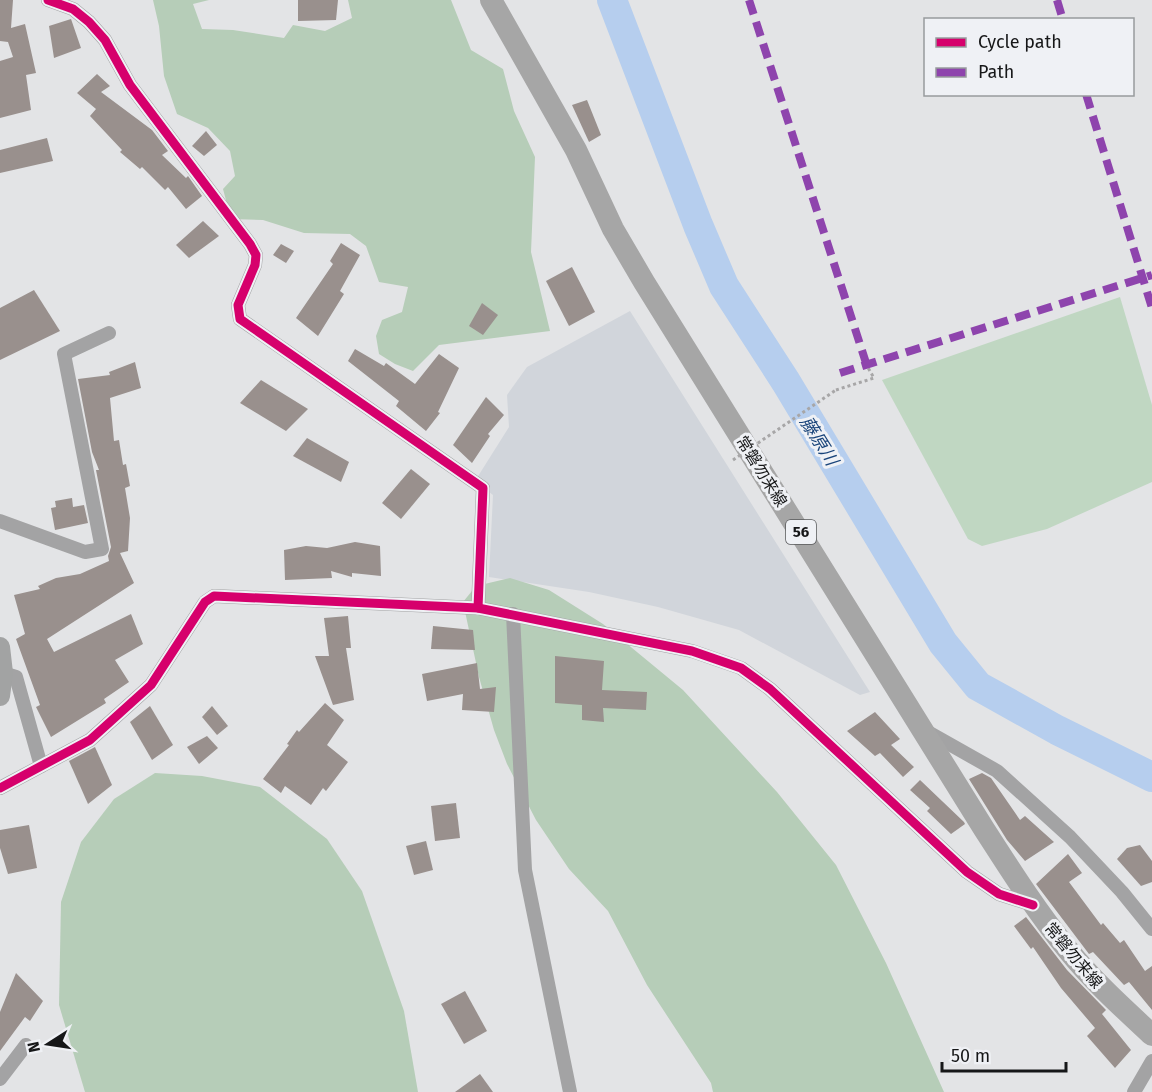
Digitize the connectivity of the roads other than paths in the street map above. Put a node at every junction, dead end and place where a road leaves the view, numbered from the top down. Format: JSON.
{"nodes":[{"id":1,"x":48,"y":0,"type":"edge"},
{"id":2,"x":491,"y":0,"type":"edge"},
{"id":3,"x":110,"y":333,"type":"dead end"},
{"id":4,"x":0,"y":521,"type":"edge"},
{"id":5,"x":478,"y":608,"type":"junction"},
{"id":6,"x":513,"y":614,"type":"junction"},
{"id":7,"x":1,"y":660,"type":"edge"},
{"id":8,"x":0,"y":696,"type":"edge"},
{"id":9,"x":921,"y":729,"type":"junction"},
{"id":10,"x":41,"y":766,"type":"junction"},
{"id":11,"x":0,"y":788,"type":"edge"},
{"id":12,"x":1033,"y":905,"type":"junction"},
{"id":13,"x":1152,"y":929,"type":"edge"},
{"id":14,"x":1152,"y":1035,"type":"edge"},
{"id":15,"x":26,"y":1045,"type":"dead end"},
{"id":16,"x":1152,"y":1061,"type":"edge"},
{"id":17,"x":0,"y":1079,"type":"edge"},
{"id":18,"x":570,"y":1092,"type":"edge"},
{"id":19,"x":1134,"y":1092,"type":"edge"}],
"edges":[{"from":1,"to":5,"type":"street"},
{"from":2,"to":9,"type":"main road","name":"常磐勿来線","number":"56"},
{"from":3,"to":4,"type":"street"},
{"from":5,"to":6,"type":"street"},
{"from":5,"to":10,"type":"street"},
{"from":6,"to":12,"type":"street"},
{"from":6,"to":18,"type":"street"},
{"from":7,"to":8,"type":"street"},
{"from":7,"to":10,"type":"street"},
{"from":9,"to":12,"type":"main road","name":"常磐勿来線","number":"56"},
{"from":9,"to":13,"type":"street"},
{"from":10,"to":11,"type":"street"},
{"from":12,"to":14,"type":"main road","name":"常磐勿来線","number":"56"},
{"from":15,"to":17,"type":"street"},
{"from":16,"to":19,"type":"street"}]}
